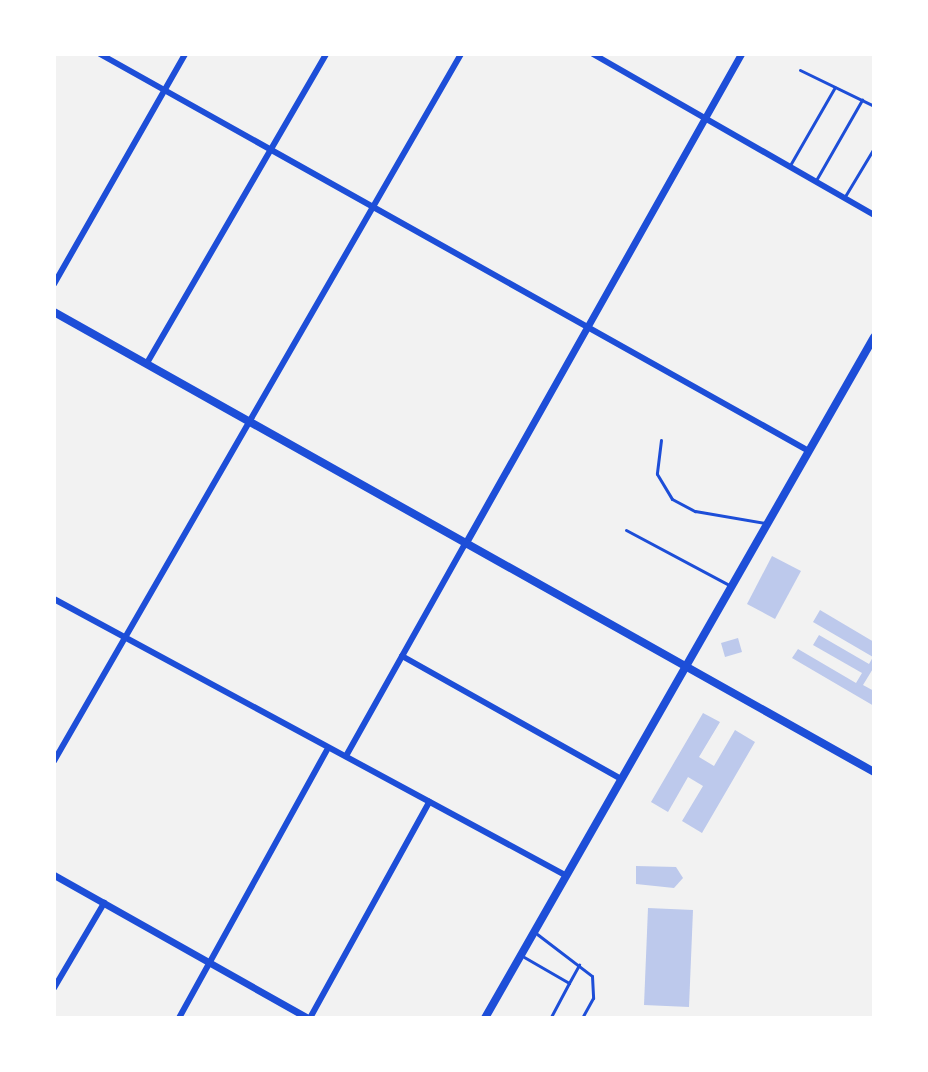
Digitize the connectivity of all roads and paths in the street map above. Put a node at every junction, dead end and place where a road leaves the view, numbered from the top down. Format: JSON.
{"nodes":[{"id":1,"x":100,"y":54,"type":"edge"},
{"id":2,"x":185,"y":54,"type":"edge"},
{"id":3,"x":326,"y":54,"type":"edge"},
{"id":4,"x":461,"y":54,"type":"edge"},
{"id":5,"x":593,"y":54,"type":"edge"},
{"id":6,"x":741,"y":54,"type":"edge"},
{"id":7,"x":800,"y":70,"type":"dead end"},
{"id":8,"x":835,"y":87,"type":"junction"},
{"id":9,"x":164,"y":90,"type":"junction"},
{"id":10,"x":862,"y":100,"type":"junction"},
{"id":11,"x":874,"y":106,"type":"edge"},
{"id":12,"x":704,"y":119,"type":"junction"},
{"id":13,"x":874,"y":148,"type":"edge"},
{"id":14,"x":272,"y":149,"type":"junction"},
{"id":15,"x":789,"y":167,"type":"junction"},
{"id":16,"x":815,"y":182,"type":"junction"},
{"id":17,"x":844,"y":198,"type":"junction"},
{"id":18,"x":374,"y":205,"type":"junction"},
{"id":19,"x":874,"y":215,"type":"edge"},
{"id":20,"x":54,"y":284,"type":"edge"},
{"id":21,"x":54,"y":312,"type":"edge"},
{"id":22,"x":588,"y":326,"type":"junction"},
{"id":23,"x":874,"y":337,"type":"edge"},
{"id":24,"x":147,"y":363,"type":"junction"},
{"id":25,"x":253,"y":423,"type":"junction"},
{"id":26,"x":661,"y":440,"type":"dead end"},
{"id":27,"x":807,"y":450,"type":"junction"},
{"id":28,"x":765,"y":523,"type":"junction"},
{"id":29,"x":626,"y":530,"type":"dead end"},
{"id":30,"x":465,"y":544,"type":"junction"},
{"id":31,"x":727,"y":584,"type":"junction"},
{"id":32,"x":54,"y":599,"type":"edge"},
{"id":33,"x":126,"y":639,"type":"junction"},
{"id":34,"x":402,"y":656,"type":"junction"},
{"id":35,"x":683,"y":664,"type":"junction"},
{"id":36,"x":54,"y":740,"type":"edge"},
{"id":37,"x":63,"y":745,"type":"junction"},
{"id":38,"x":327,"y":750,"type":"junction"},
{"id":39,"x":346,"y":756,"type":"junction"},
{"id":40,"x":54,"y":761,"type":"edge"},
{"id":41,"x":874,"y":772,"type":"edge"},
{"id":42,"x":619,"y":778,"type":"junction"},
{"id":43,"x":429,"y":802,"type":"junction"},
{"id":44,"x":54,"y":875,"type":"edge"},
{"id":45,"x":565,"y":875,"type":"junction"},
{"id":46,"x":104,"y":903,"type":"junction"},
{"id":47,"x":534,"y":932,"type":"junction"},
{"id":48,"x":520,"y":955,"type":"junction"},
{"id":49,"x":209,"y":963,"type":"junction"},
{"id":50,"x":579,"y":965,"type":"junction"},
{"id":51,"x":569,"y":983,"type":"junction"},
{"id":52,"x":54,"y":988,"type":"edge"},
{"id":53,"x":179,"y":1018,"type":"edge"},
{"id":54,"x":309,"y":1018,"type":"edge"},
{"id":55,"x":485,"y":1018,"type":"edge"},
{"id":56,"x":550,"y":1018,"type":"edge"},
{"id":57,"x":582,"y":1018,"type":"edge"}],
"edges":[{"from":1,"to":9,"type":"street"},
{"from":2,"to":9,"type":"street"},
{"from":3,"to":14,"type":"street"},
{"from":4,"to":18,"type":"street"},
{"from":5,"to":12,"type":"street"},
{"from":6,"to":12,"type":"street"},
{"from":7,"to":8,"type":"lane"},
{"from":8,"to":10,"type":"lane"},
{"from":8,"to":15,"type":"lane"},
{"from":9,"to":14,"type":"street"},
{"from":9,"to":20,"type":"street"},
{"from":10,"to":11,"type":"lane"},
{"from":10,"to":16,"type":"lane"},
{"from":12,"to":15,"type":"street"},
{"from":12,"to":22,"type":"street"},
{"from":13,"to":17,"type":"lane"},
{"from":14,"to":18,"type":"street"},
{"from":14,"to":24,"type":"street"},
{"from":15,"to":16,"type":"street"},
{"from":16,"to":17,"type":"street"},
{"from":17,"to":19,"type":"street"},
{"from":18,"to":22,"type":"street"},
{"from":18,"to":25,"type":"street"},
{"from":21,"to":24,"type":"main road"},
{"from":22,"to":27,"type":"street"},
{"from":22,"to":30,"type":"street"},
{"from":23,"to":27,"type":"main road"},
{"from":24,"to":25,"type":"main road"},
{"from":25,"to":30,"type":"main road"},
{"from":25,"to":33,"type":"street"},
{"from":26,"to":28,"type":"lane"},
{"from":27,"to":28,"type":"main road"},
{"from":28,"to":31,"type":"main road"},
{"from":29,"to":31,"type":"lane"},
{"from":30,"to":34,"type":"street"},
{"from":30,"to":35,"type":"main road"},
{"from":31,"to":35,"type":"main road"},
{"from":32,"to":33,"type":"street"},
{"from":33,"to":37,"type":"street"},
{"from":33,"to":38,"type":"street"},
{"from":34,"to":39,"type":"street"},
{"from":34,"to":42,"type":"street"},
{"from":35,"to":41,"type":"main road"},
{"from":35,"to":42,"type":"main road"},
{"from":36,"to":37,"type":"street"},
{"from":37,"to":40,"type":"street"},
{"from":38,"to":39,"type":"street"},
{"from":38,"to":49,"type":"street"},
{"from":39,"to":43,"type":"street"},
{"from":42,"to":45,"type":"main road"},
{"from":43,"to":45,"type":"street"},
{"from":43,"to":54,"type":"street"},
{"from":44,"to":46,"type":"street"},
{"from":45,"to":47,"type":"main road"},
{"from":46,"to":49,"type":"street"},
{"from":46,"to":52,"type":"street"},
{"from":47,"to":48,"type":"main road"},
{"from":47,"to":50,"type":"lane"},
{"from":48,"to":51,"type":"lane"},
{"from":48,"to":55,"type":"main road"},
{"from":49,"to":53,"type":"street"},
{"from":49,"to":54,"type":"street"},
{"from":50,"to":51,"type":"lane"},
{"from":50,"to":57,"type":"lane"},
{"from":51,"to":56,"type":"lane"}]}
